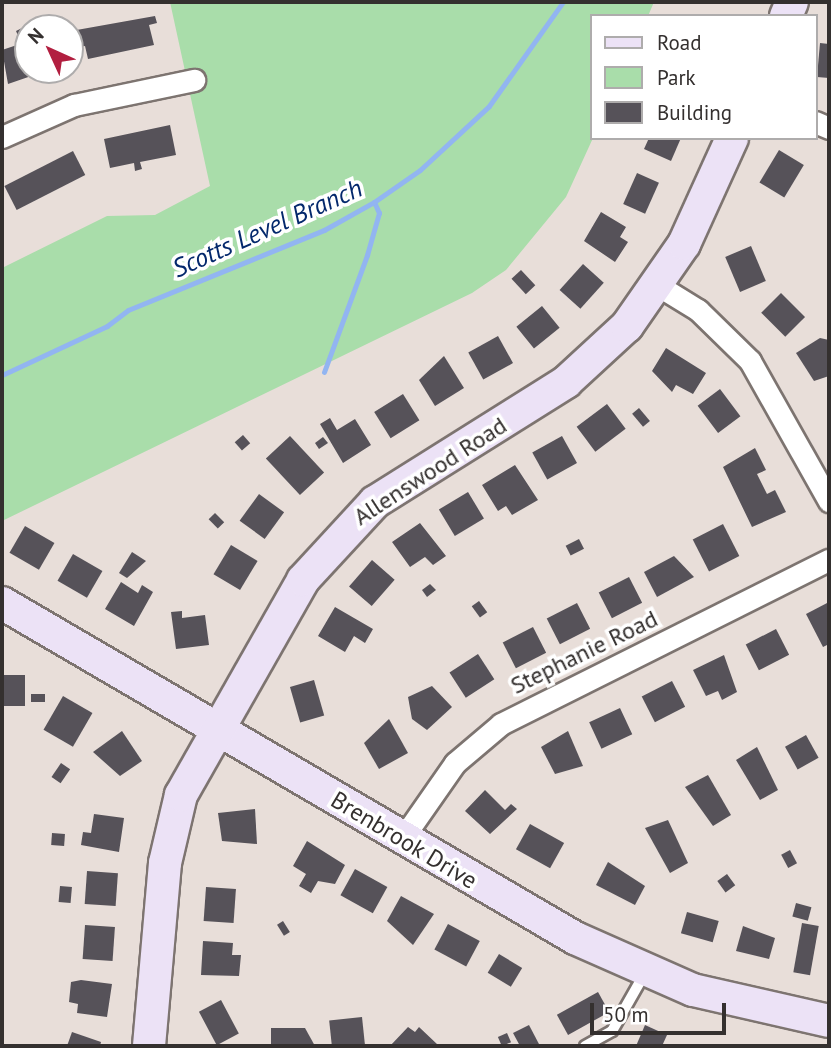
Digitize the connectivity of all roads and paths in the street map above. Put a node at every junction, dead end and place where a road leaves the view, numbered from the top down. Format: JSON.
{"nodes":[{"id":1,"x":194,"y":80,"type":"dead end"},
{"id":2,"x":2,"y":137,"type":"edge"},
{"id":3,"x":731,"y":140,"type":"edge"},
{"id":4,"x":659,"y":286,"type":"junction"},
{"id":5,"x":829,"y":501,"type":"edge"},
{"id":6,"x":829,"y":560,"type":"edge"},
{"id":7,"x":2,"y":603,"type":"edge"},
{"id":8,"x":214,"y":727,"type":"junction"},
{"id":9,"x":402,"y":839,"type":"junction"},
{"id":10,"x":646,"y":971,"type":"junction"},
{"id":11,"x":829,"y":1021,"type":"edge"},
{"id":12,"x":149,"y":1046,"type":"edge"},
{"id":13,"x":585,"y":1046,"type":"edge"}],
"edges":[{"from":1,"to":2,"type":"street"},
{"from":3,"to":4,"type":"street","name":"Allenswood Road"},
{"from":4,"to":5,"type":"street"},
{"from":4,"to":8,"type":"street","name":"Allenswood Road"},
{"from":6,"to":9,"type":"street","name":"Stephanie Road"},
{"from":7,"to":8,"type":"street","name":"Brenbrook Drive"},
{"from":8,"to":9,"type":"street","name":"Brenbrook Drive"},
{"from":8,"to":12,"type":"street","name":"Allenswood Road"},
{"from":9,"to":10,"type":"street","name":"Brenbrook Drive"},
{"from":10,"to":11,"type":"street","name":"Brenbrook Drive"},
{"from":10,"to":13,"type":"lane"}]}
